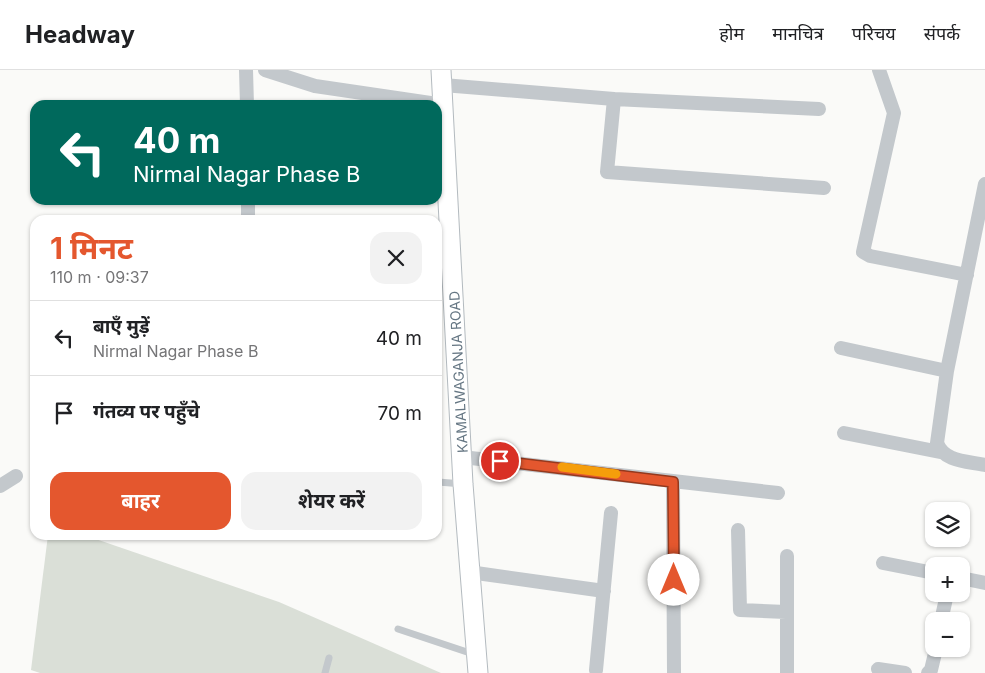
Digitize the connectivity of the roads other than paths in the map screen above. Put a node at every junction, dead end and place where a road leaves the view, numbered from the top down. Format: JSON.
{"nodes":[{"id":1,"x":246,"y":70,"type":"edge"},
{"id":2,"x":265,"y":70,"type":"edge"},
{"id":3,"x":879,"y":70,"type":"edge"},
{"id":4,"x":442,"y":77,"type":"edge"},
{"id":5,"x":614,"y":99,"type":"junction"},
{"id":6,"x":247,"y":100,"type":"edge"},
{"id":7,"x":410,"y":100,"type":"edge"},
{"id":8,"x":444,"y":105,"type":"joint"},
{"id":9,"x":819,"y":109,"type":"dead end"},
{"id":10,"x":985,"y":184,"type":"edge"},
{"id":11,"x":824,"y":188,"type":"dead end"},
{"id":12,"x":967,"y":275,"type":"junction"},
{"id":13,"x":841,"y":348,"type":"dead end"},
{"id":14,"x":947,"y":371,"type":"junction"},
{"id":15,"x":844,"y":434,"type":"dead end"},
{"id":16,"x":940,"y":452,"type":"junction"},
{"id":17,"x":462,"y":457,"type":"junction"},
{"id":18,"x":985,"y":465,"type":"edge"},
{"id":19,"x":16,"y":476,"type":"dead end"},
{"id":20,"x":442,"y":482,"type":"edge"},
{"id":21,"x":673,"y":482,"type":"junction"},
{"id":22,"x":463,"y":484,"type":"junction"},
{"id":23,"x":0,"y":486,"type":"edge"},
{"id":24,"x":778,"y":493,"type":"dead end"},
{"id":25,"x":611,"y":513,"type":"dead end"},
{"id":26,"x":738,"y":530,"type":"dead end"},
{"id":27,"x":787,"y":556,"type":"dead end"},
{"id":28,"x":883,"y":563,"type":"dead end"},
{"id":29,"x":925,"y":571,"type":"edge"},
{"id":30,"x":469,"y":572,"type":"junction"},
{"id":31,"x":970,"y":580,"type":"edge"},
{"id":32,"x":985,"y":583,"type":"edge"},
{"id":33,"x":604,"y":591,"type":"junction"},
{"id":34,"x":786,"y":612,"type":"junction"},
{"id":35,"x":398,"y":629,"type":"dead end"},
{"id":36,"x":934,"y":657,"type":"edge"},
{"id":37,"x":329,"y":658,"type":"dead end"},
{"id":38,"x":477,"y":664,"type":"edge"},
{"id":39,"x":878,"y":669,"type":"dead end"},
{"id":40,"x":596,"y":670,"type":"dead end"},
{"id":41,"x":325,"y":673,"type":"edge"},
{"id":42,"x":674,"y":673,"type":"edge"},
{"id":43,"x":787,"y":673,"type":"edge"},
{"id":44,"x":905,"y":673,"type":"edge"},
{"id":45,"x":928,"y":673,"type":"edge"}],
"edges":[{"from":1,"to":6,"type":"street"},
{"from":2,"to":7,"type":"street"},
{"from":3,"to":12,"type":"street"},
{"from":4,"to":5,"type":"street"},
{"from":4,"to":8,"type":"main road","name":"KAMALWAGANJA ROAD"},
{"from":5,"to":9,"type":"street"},
{"from":5,"to":11,"type":"street"},
{"from":8,"to":17,"type":"main road","name":"KAMALWAGANJA ROAD"},
{"from":10,"to":12,"type":"street"},
{"from":12,"to":14,"type":"street"},
{"from":13,"to":14,"type":"street"},
{"from":14,"to":16,"type":"street"},
{"from":15,"to":16,"type":"street"},
{"from":16,"to":18,"type":"street"},
{"from":17,"to":21,"type":"street"},
{"from":17,"to":22,"type":"main road","name":"KAMALWAGANJA ROAD"},
{"from":19,"to":23,"type":"street"},
{"from":20,"to":22,"type":"lane"},
{"from":21,"to":24,"type":"street"},
{"from":21,"to":42,"type":"street"},
{"from":22,"to":30,"type":"main road","name":"KAMALWAGANJA ROAD"},
{"from":25,"to":33,"type":"street"},
{"from":26,"to":34,"type":"street"},
{"from":27,"to":34,"type":"street"},
{"from":28,"to":29,"type":"street"},
{"from":30,"to":33,"type":"street"},
{"from":30,"to":38,"type":"main road","name":"KAMALWAGANJA ROAD"},
{"from":31,"to":32,"type":"street"},
{"from":33,"to":40,"type":"street"},
{"from":34,"to":43,"type":"street"},
{"from":35,"to":38,"type":"lane"},
{"from":36,"to":45,"type":"street"},
{"from":37,"to":41,"type":"lane"},
{"from":39,"to":44,"type":"street"}]}
